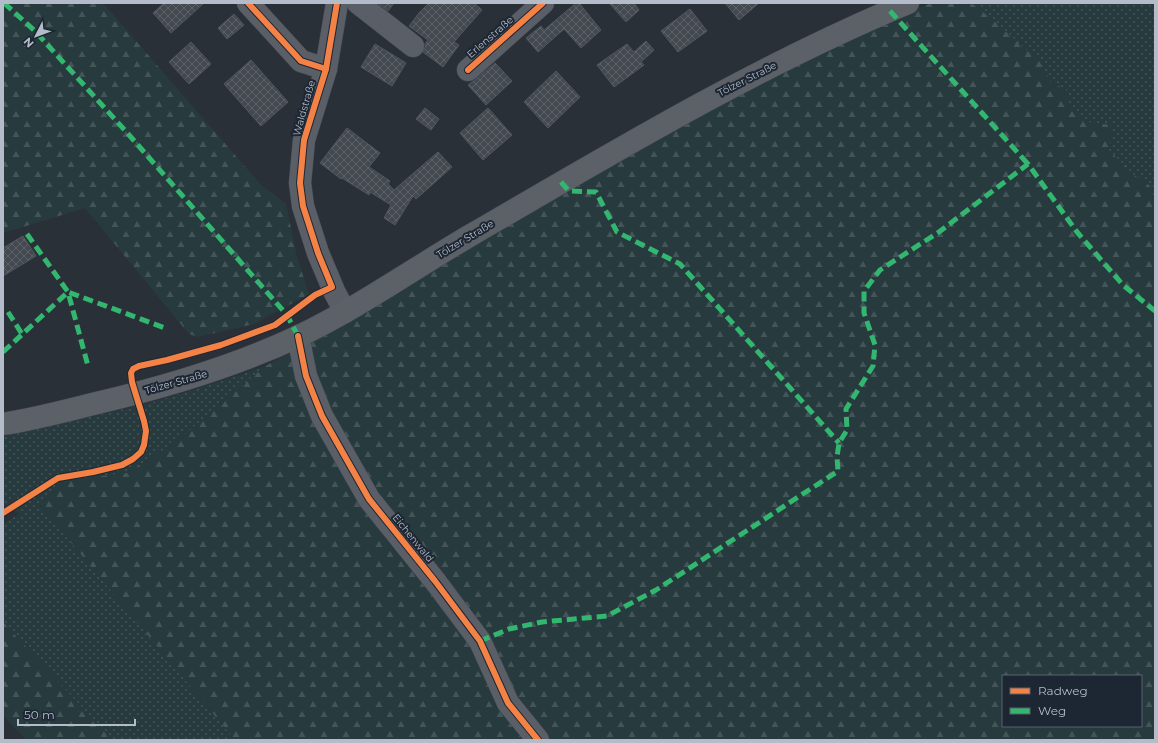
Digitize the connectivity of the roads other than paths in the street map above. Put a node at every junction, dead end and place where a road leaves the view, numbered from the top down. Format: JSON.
{"nodes":[{"id":1,"x":248,"y":3,"type":"edge"},
{"id":2,"x":337,"y":3,"type":"edge"},
{"id":3,"x":358,"y":3,"type":"edge"},
{"id":4,"x":543,"y":3,"type":"edge"},
{"id":5,"x":908,"y":3,"type":"edge"},
{"id":6,"x":413,"y":46,"type":"dead end"},
{"id":7,"x":326,"y":69,"type":"junction"},
{"id":8,"x":468,"y":70,"type":"dead end"},
{"id":9,"x":345,"y":312,"type":"junction"},
{"id":10,"x":298,"y":336,"type":"junction"},
{"id":11,"x":3,"y":424,"type":"edge"},
{"id":12,"x":538,"y":740,"type":"edge"}],
"edges":[{"from":1,"to":7,"type":"street"},
{"from":2,"to":7,"type":"street","name":"Waldstraße"},
{"from":3,"to":6,"type":"street"},
{"from":4,"to":8,"type":"street","name":"Erlenstraße"},
{"from":5,"to":9,"type":"main road","name":"Tölzer Straße"},
{"from":7,"to":9,"type":"street","name":"Waldstraße"},
{"from":9,"to":10,"type":"main road","name":"Tölzer Straße"},
{"from":10,"to":11,"type":"main road","name":"Tölzer Straße"},
{"from":10,"to":12,"type":"street","name":"Eichenwald"}]}
